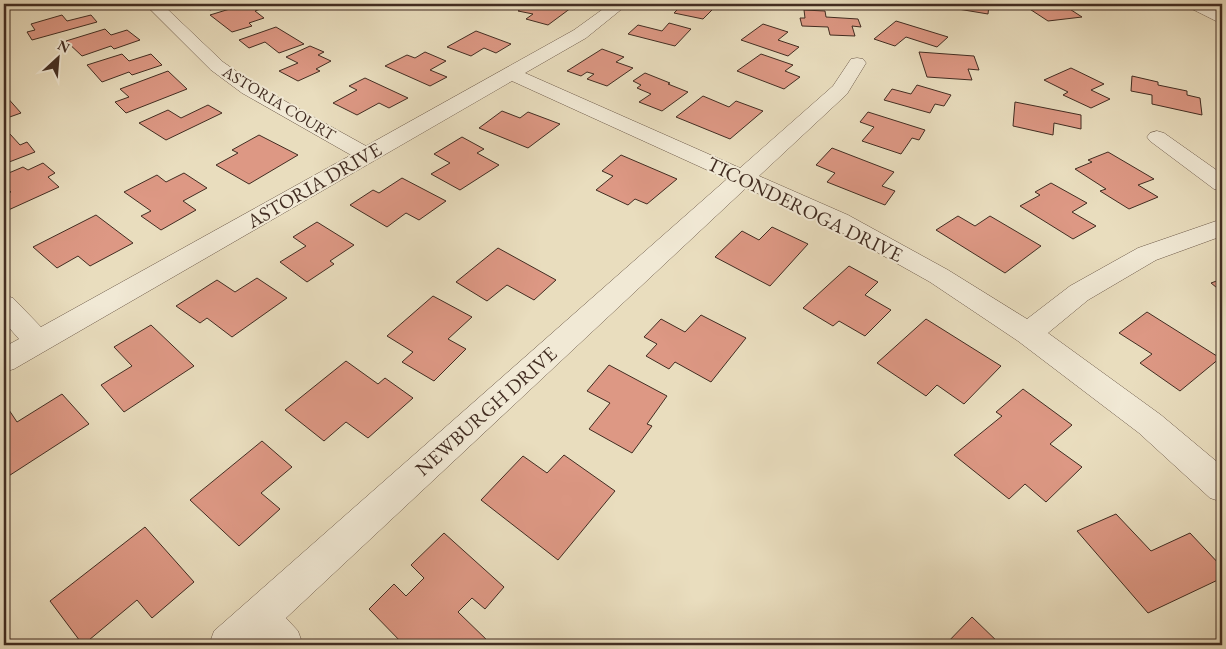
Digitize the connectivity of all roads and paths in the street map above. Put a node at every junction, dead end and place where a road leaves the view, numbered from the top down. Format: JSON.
{"nodes":[{"id":1,"x":153,"y":4,"type":"edge"},
{"id":2,"x":620,"y":4,"type":"edge"},
{"id":3,"x":1194,"y":4,"type":"edge"},
{"id":4,"x":1222,"y":19,"type":"edge"},
{"id":5,"x":857,"y":64,"type":"dead end"},
{"id":6,"x":511,"y":74,"type":"junction"},
{"id":7,"x":1157,"y":137,"type":"dead end"},
{"id":8,"x":366,"y":155,"type":"junction"},
{"id":9,"x":745,"y":177,"type":"junction"},
{"id":10,"x":1222,"y":184,"type":"edge"},
{"id":11,"x":1222,"y":227,"type":"edge"},
{"id":12,"x":4,"y":305,"type":"edge"},
{"id":13,"x":1028,"y":333,"type":"junction"},
{"id":14,"x":38,"y":341,"type":"junction"},
{"id":15,"x":4,"y":361,"type":"edge"},
{"id":16,"x":1222,"y":488,"type":"edge"},
{"id":17,"x":259,"y":617,"type":"junction"},
{"id":18,"x":228,"y":645,"type":"edge"},
{"id":19,"x":284,"y":645,"type":"edge"}],
"edges":[{"from":1,"to":8,"type":"street","name":"ASTORIA COURT"},
{"from":2,"to":6,"type":"street","name":"ASTORIA DRIVE"},
{"from":3,"to":4,"type":"street"},
{"from":5,"to":9,"type":"street","name":"NEWBURGH DRIVE"},
{"from":6,"to":8,"type":"street","name":"ASTORIA DRIVE"},
{"from":6,"to":9,"type":"street","name":"TICONDEROGA DRIVE"},
{"from":7,"to":10,"type":"street"},
{"from":8,"to":14,"type":"street","name":"ASTORIA DRIVE"},
{"from":9,"to":13,"type":"street","name":"TICONDEROGA DRIVE"},
{"from":9,"to":17,"type":"street","name":"NEWBURGH DRIVE"},
{"from":11,"to":13,"type":"street"},
{"from":12,"to":14,"type":"street"},
{"from":13,"to":16,"type":"street","name":"TICONDEROGA DRIVE"},
{"from":14,"to":15,"type":"street","name":"ASTORIA DRIVE"},
{"from":17,"to":18,"type":"street","name":"NEWBURGH DRIVE"},
{"from":17,"to":19,"type":"street"}]}
